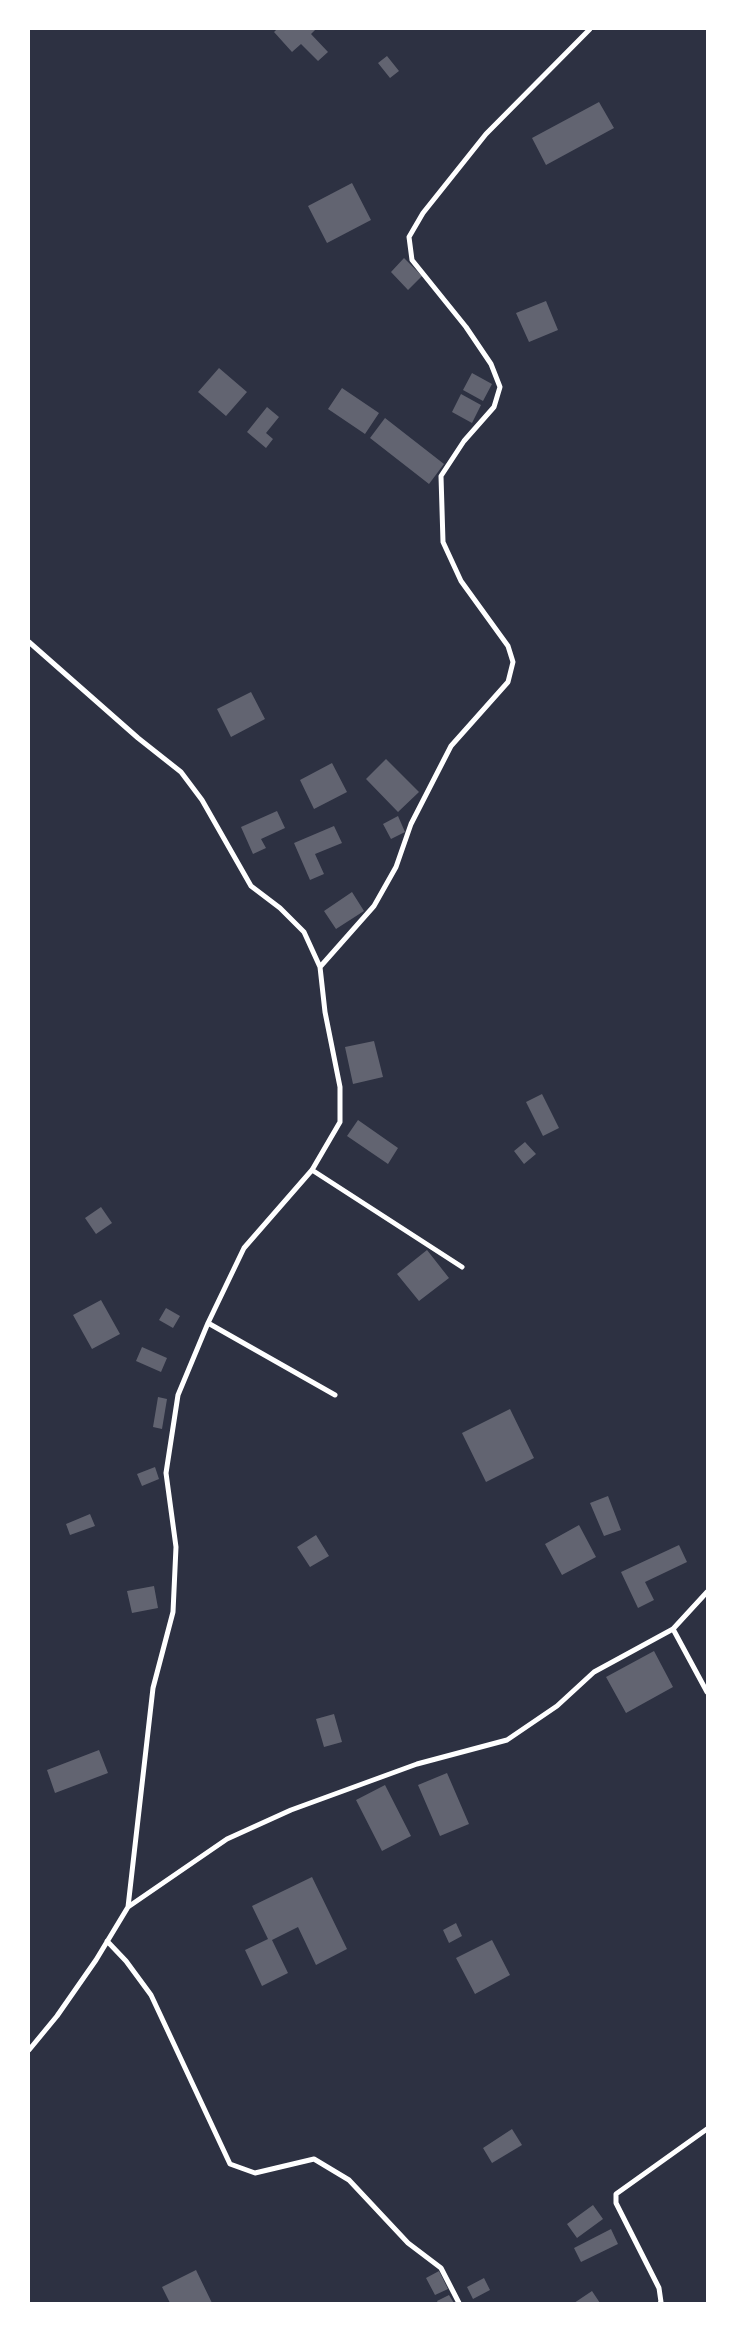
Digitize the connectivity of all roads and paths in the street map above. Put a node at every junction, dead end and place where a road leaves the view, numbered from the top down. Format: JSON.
{"nodes":[{"id":1,"x":590,"y":29,"type":"edge"},
{"id":2,"x":29,"y":642,"type":"edge"},
{"id":3,"x":320,"y":967,"type":"junction"},
{"id":4,"x":312,"y":1170,"type":"junction"},
{"id":5,"x":462,"y":1267,"type":"dead end"},
{"id":6,"x":208,"y":1323,"type":"junction"},
{"id":7,"x":335,"y":1395,"type":"dead end"},
{"id":8,"x":707,"y":1592,"type":"edge"},
{"id":9,"x":672,"y":1629,"type":"junction"},
{"id":10,"x":707,"y":1692,"type":"edge"},
{"id":11,"x":128,"y":1907,"type":"junction"},
{"id":12,"x":107,"y":1941,"type":"junction"},
{"id":13,"x":29,"y":2050,"type":"edge"},
{"id":14,"x":707,"y":2129,"type":"edge"},
{"id":15,"x":459,"y":2303,"type":"edge"},
{"id":16,"x":660,"y":2303,"type":"edge"}],
"edges":[{"from":1,"to":3,"type":"street"},
{"from":2,"to":3,"type":"street"},
{"from":3,"to":4,"type":"street"},
{"from":4,"to":5,"type":"street"},
{"from":4,"to":6,"type":"street"},
{"from":6,"to":7,"type":"street"},
{"from":6,"to":11,"type":"street"},
{"from":8,"to":9,"type":"street"},
{"from":9,"to":10,"type":"street"},
{"from":9,"to":11,"type":"street"},
{"from":11,"to":12,"type":"street"},
{"from":12,"to":13,"type":"street"},
{"from":12,"to":15,"type":"street"},
{"from":14,"to":16,"type":"street"}]}
